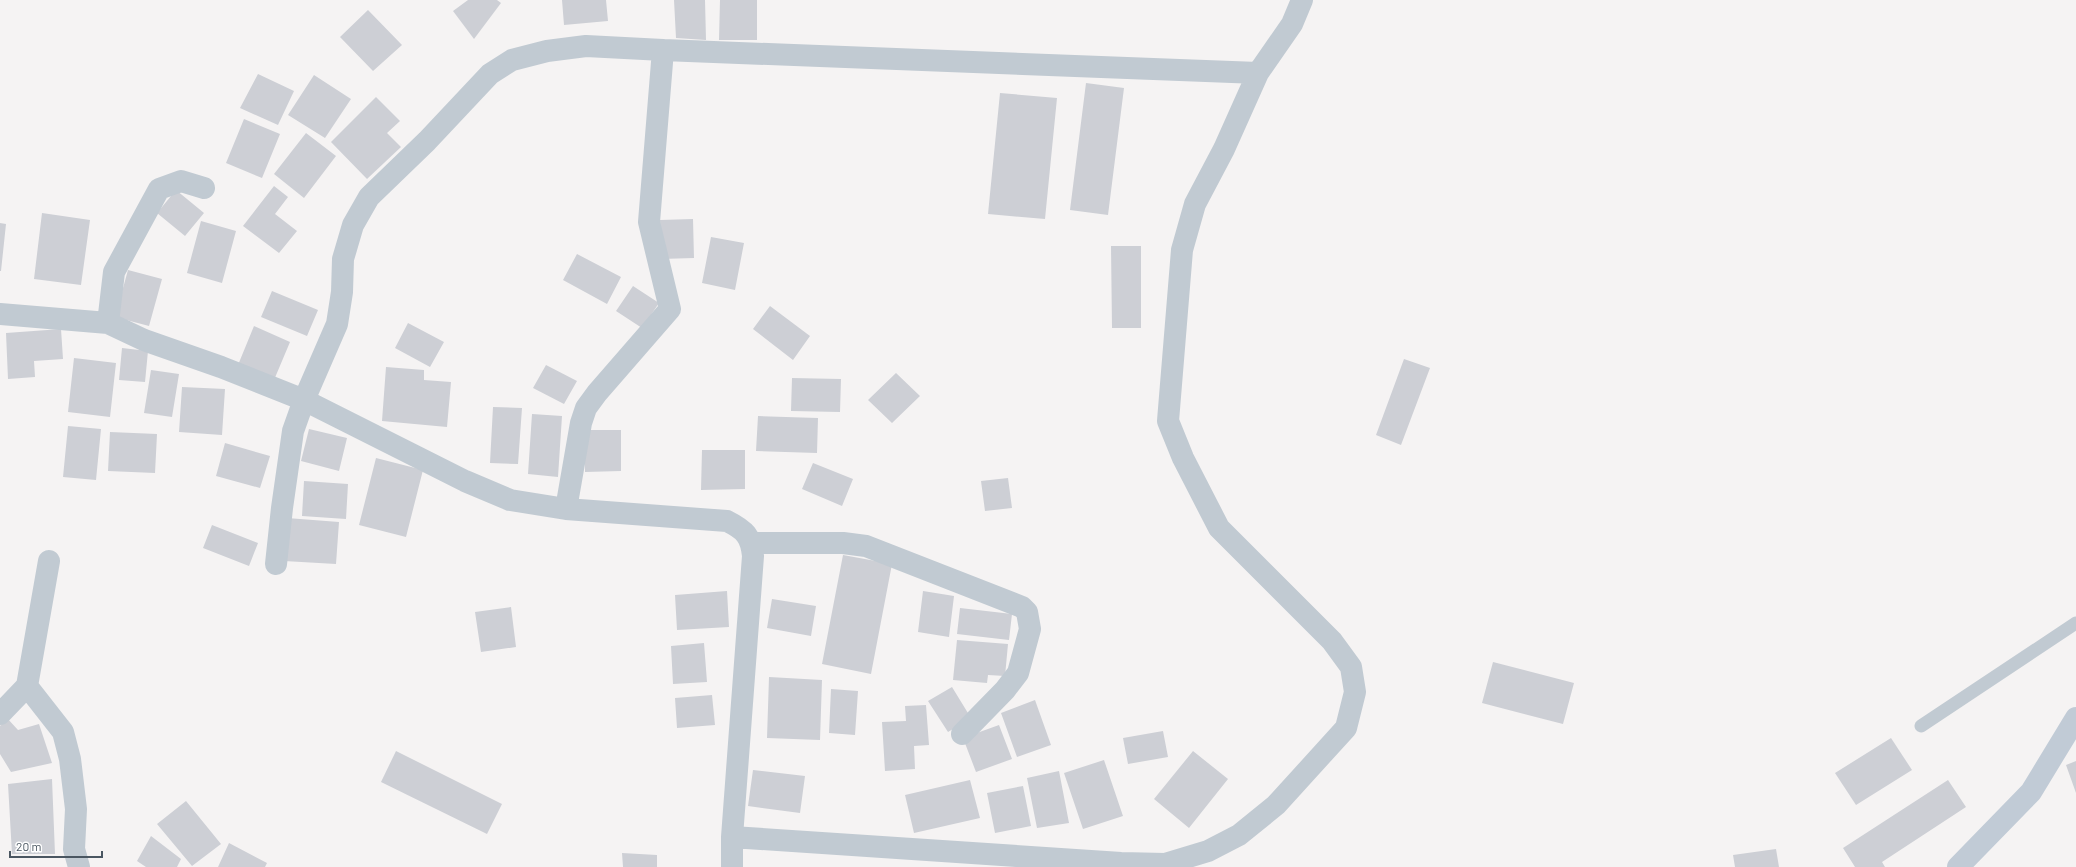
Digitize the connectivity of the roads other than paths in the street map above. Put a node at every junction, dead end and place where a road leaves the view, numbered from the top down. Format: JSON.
{"nodes":[{"id":1,"x":1302,"y":0,"type":"edge"},
{"id":2,"x":663,"y":50,"type":"junction"},
{"id":3,"x":1258,"y":73,"type":"junction"},
{"id":4,"x":204,"y":188,"type":"dead end"},
{"id":5,"x":0,"y":314,"type":"edge"},
{"id":6,"x":108,"y":323,"type":"junction"},
{"id":7,"x":304,"y":400,"type":"junction"},
{"id":8,"x":566,"y":509,"type":"junction"},
{"id":9,"x":752,"y":543,"type":"junction"},
{"id":10,"x":49,"y":561,"type":"dead end"},
{"id":11,"x":276,"y":564,"type":"dead end"},
{"id":12,"x":2076,"y":623,"type":"edge"},
{"id":13,"x":27,"y":686,"type":"junction"},
{"id":14,"x":0,"y":714,"type":"edge"},
{"id":15,"x":2076,"y":718,"type":"edge"},
{"id":16,"x":1921,"y":726,"type":"dead end"},
{"id":17,"x":962,"y":734,"type":"dead end"},
{"id":18,"x":732,"y":837,"type":"junction"},
{"id":19,"x":79,"y":867,"type":"edge"},
{"id":20,"x":732,"y":867,"type":"edge"},
{"id":21,"x":1958,"y":867,"type":"edge"}],
"edges":[{"from":1,"to":3,"type":"street"},
{"from":2,"to":3,"type":"street"},
{"from":2,"to":7,"type":"street"},
{"from":2,"to":8,"type":"street"},
{"from":3,"to":18,"type":"street"},
{"from":4,"to":6,"type":"street"},
{"from":5,"to":6,"type":"street"},
{"from":6,"to":7,"type":"street"},
{"from":7,"to":8,"type":"street"},
{"from":7,"to":11,"type":"street"},
{"from":8,"to":9,"type":"street"},
{"from":9,"to":17,"type":"street"},
{"from":9,"to":18,"type":"street"},
{"from":10,"to":13,"type":"street"},
{"from":12,"to":16,"type":"lane"},
{"from":13,"to":14,"type":"street"},
{"from":13,"to":19,"type":"street"},
{"from":15,"to":21,"type":"street"},
{"from":18,"to":20,"type":"street"}]}
